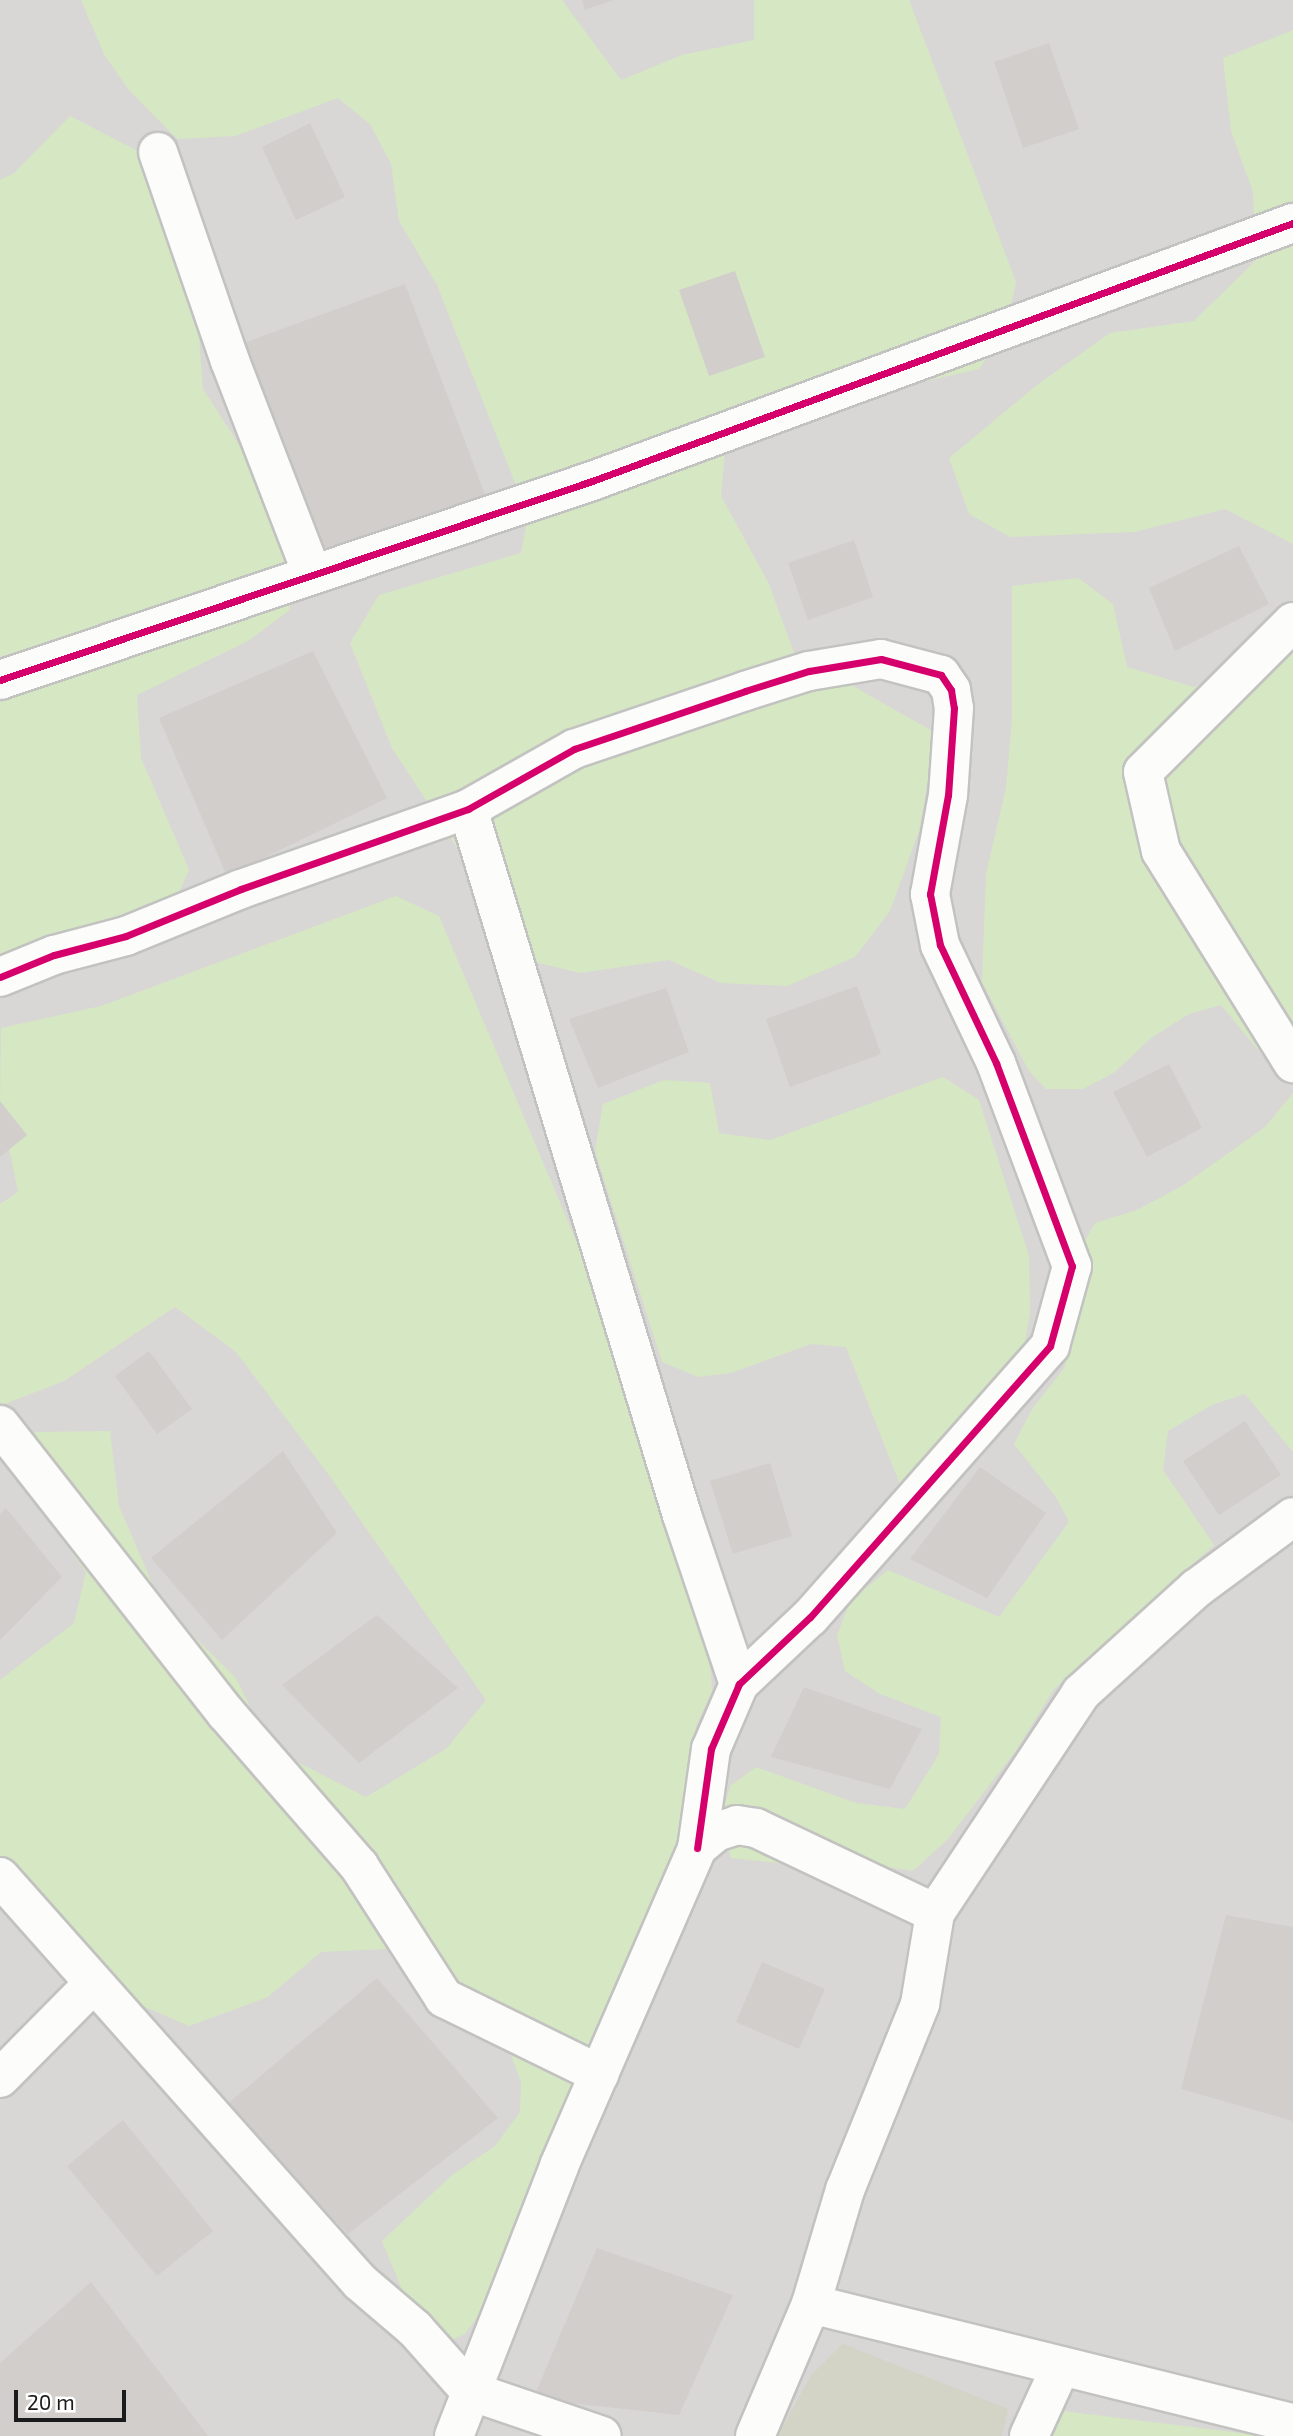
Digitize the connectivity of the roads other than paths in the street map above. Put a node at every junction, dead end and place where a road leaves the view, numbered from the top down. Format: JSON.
{"nodes":[{"id":1,"x":158,"y":152,"type":"dead end"},
{"id":2,"x":1293,"y":223,"type":"edge"},
{"id":3,"x":312,"y":573,"type":"junction"},
{"id":4,"x":1293,"y":622,"type":"edge"},
{"id":5,"x":0,"y":680,"type":"edge"},
{"id":6,"x":468,"y":809,"type":"junction"},
{"id":7,"x":0,"y":977,"type":"edge"},
{"id":8,"x":1293,"y":1063,"type":"edge"},
{"id":9,"x":0,"y":1425,"type":"edge"},
{"id":10,"x":1293,"y":1517,"type":"edge"},
{"id":11,"x":739,"y":1684,"type":"junction"},
{"id":12,"x":697,"y":1848,"type":"junction"},
{"id":13,"x":0,"y":1877,"type":"edge"},
{"id":14,"x":935,"y":1913,"type":"junction"},
{"id":15,"x":92,"y":1985,"type":"junction"},
{"id":16,"x":599,"y":2074,"type":"junction"},
{"id":17,"x":0,"y":2078,"type":"edge"},
{"id":18,"x":811,"y":2304,"type":"junction"},
{"id":19,"x":1061,"y":2366,"type":"junction"},
{"id":20,"x":470,"y":2391,"type":"junction"},
{"id":21,"x":1293,"y":2423,"type":"edge"},
{"id":22,"x":454,"y":2436,"type":"edge"},
{"id":23,"x":602,"y":2436,"type":"edge"},
{"id":24,"x":755,"y":2436,"type":"edge"},
{"id":25,"x":1029,"y":2436,"type":"edge"}],
"edges":[{"from":1,"to":3,"type":"street"},
{"from":2,"to":3,"type":"street"},
{"from":3,"to":5,"type":"street"},
{"from":4,"to":8,"type":"street"},
{"from":6,"to":7,"type":"street"},
{"from":6,"to":11,"type":"street"},
{"from":6,"to":11,"type":"street"},
{"from":9,"to":16,"type":"street"},
{"from":10,"to":14,"type":"street"},
{"from":11,"to":12,"type":"street"},
{"from":12,"to":14,"type":"street"},
{"from":12,"to":16,"type":"street"},
{"from":13,"to":15,"type":"street"},
{"from":14,"to":18,"type":"street"},
{"from":15,"to":17,"type":"street"},
{"from":15,"to":20,"type":"street"},
{"from":16,"to":20,"type":"street"},
{"from":18,"to":19,"type":"street"},
{"from":18,"to":24,"type":"street"},
{"from":19,"to":21,"type":"street"},
{"from":19,"to":25,"type":"street"},
{"from":20,"to":22,"type":"street"},
{"from":20,"to":23,"type":"street"}]}
